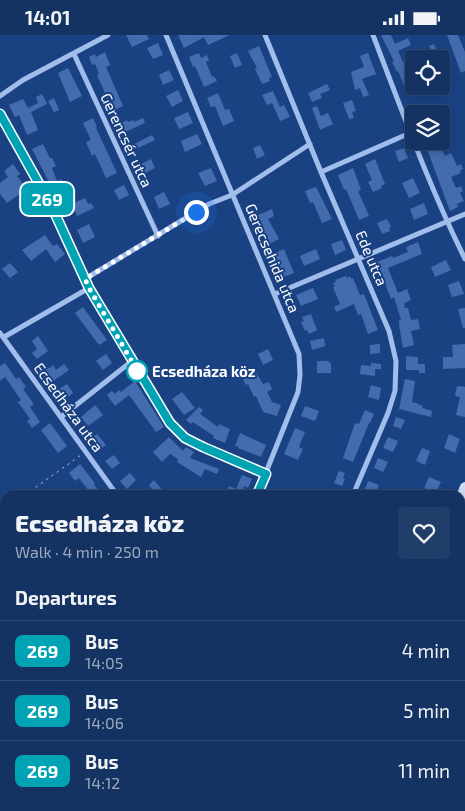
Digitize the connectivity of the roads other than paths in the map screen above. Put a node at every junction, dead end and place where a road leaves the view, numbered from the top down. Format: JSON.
{"nodes":[{"id":1,"x":108,"y":35,"type":"edge"},
{"id":2,"x":166,"y":35,"type":"edge"},
{"id":3,"x":265,"y":35,"type":"edge"},
{"id":4,"x":373,"y":35,"type":"edge"},
{"id":5,"x":74,"y":54,"type":"junction"},
{"id":6,"x":0,"y":96,"type":"edge"},
{"id":7,"x":0,"y":114,"type":"edge"},
{"id":8,"x":405,"y":120,"type":"edge"},
{"id":9,"x":405,"y":135,"type":"edge"},
{"id":10,"x":310,"y":144,"type":"junction"},
{"id":11,"x":417,"y":150,"type":"edge"},
{"id":12,"x":321,"y":172,"type":"junction"},
{"id":13,"x":232,"y":195,"type":"junction"},
{"id":14,"x":465,"y":214,"type":"edge"},
{"id":15,"x":446,"y":221,"type":"junction"},
{"id":16,"x":158,"y":236,"type":"junction"},
{"id":17,"x":359,"y":258,"type":"junction"},
{"id":18,"x":465,"y":259,"type":"edge"},
{"id":19,"x":85,"y":279,"type":"junction"},
{"id":20,"x":89,"y":288,"type":"junction"},
{"id":21,"x":275,"y":294,"type":"junction"},
{"id":22,"x":2,"y":335,"type":"edge"},
{"id":23,"x":132,"y":361,"type":"junction"},
{"id":24,"x":61,"y":417,"type":"junction"},
{"id":25,"x":266,"y":474,"type":"junction"},
{"id":26,"x":113,"y":490,"type":"edge"},
{"id":27,"x":259,"y":490,"type":"edge"},
{"id":28,"x":355,"y":490,"type":"edge"}],
"edges":[{"from":1,"to":5,"type":"street"},
{"from":2,"to":13,"type":"street","name":"Gerecsehida utca"},
{"from":3,"to":10,"type":"street","name":"Ede utca"},
{"from":4,"to":8,"type":"street"},
{"from":5,"to":6,"type":"street"},
{"from":5,"to":16,"type":"street","name":"Gerencsér utca"},
{"from":7,"to":19,"type":"street"},
{"from":9,"to":12,"type":"street"},
{"from":10,"to":12,"type":"street","name":"Ede utca"},
{"from":10,"to":13,"type":"street"},
{"from":11,"to":15,"type":"street"},
{"from":12,"to":17,"type":"street","name":"Ede utca"},
{"from":13,"to":16,"type":"street"},
{"from":13,"to":21,"type":"street","name":"Gerecsehida utca"},
{"from":14,"to":15,"type":"street"},
{"from":15,"to":17,"type":"street"},
{"from":15,"to":18,"type":"street"},
{"from":16,"to":19,"type":"street"},
{"from":17,"to":21,"type":"street"},
{"from":17,"to":28,"type":"street","name":"Ede utca"},
{"from":19,"to":20,"type":"street"},
{"from":20,"to":22,"type":"street"},
{"from":20,"to":23,"type":"street"},
{"from":21,"to":25,"type":"street","name":"Gerecsehida utca"},
{"from":22,"to":24,"type":"street","name":"Ecsedháza utca"},
{"from":23,"to":24,"type":"street"},
{"from":23,"to":25,"type":"street"},
{"from":24,"to":26,"type":"street","name":"Ecsedháza utca"},
{"from":25,"to":27,"type":"street","name":"Gerecsehida utca"}]}
